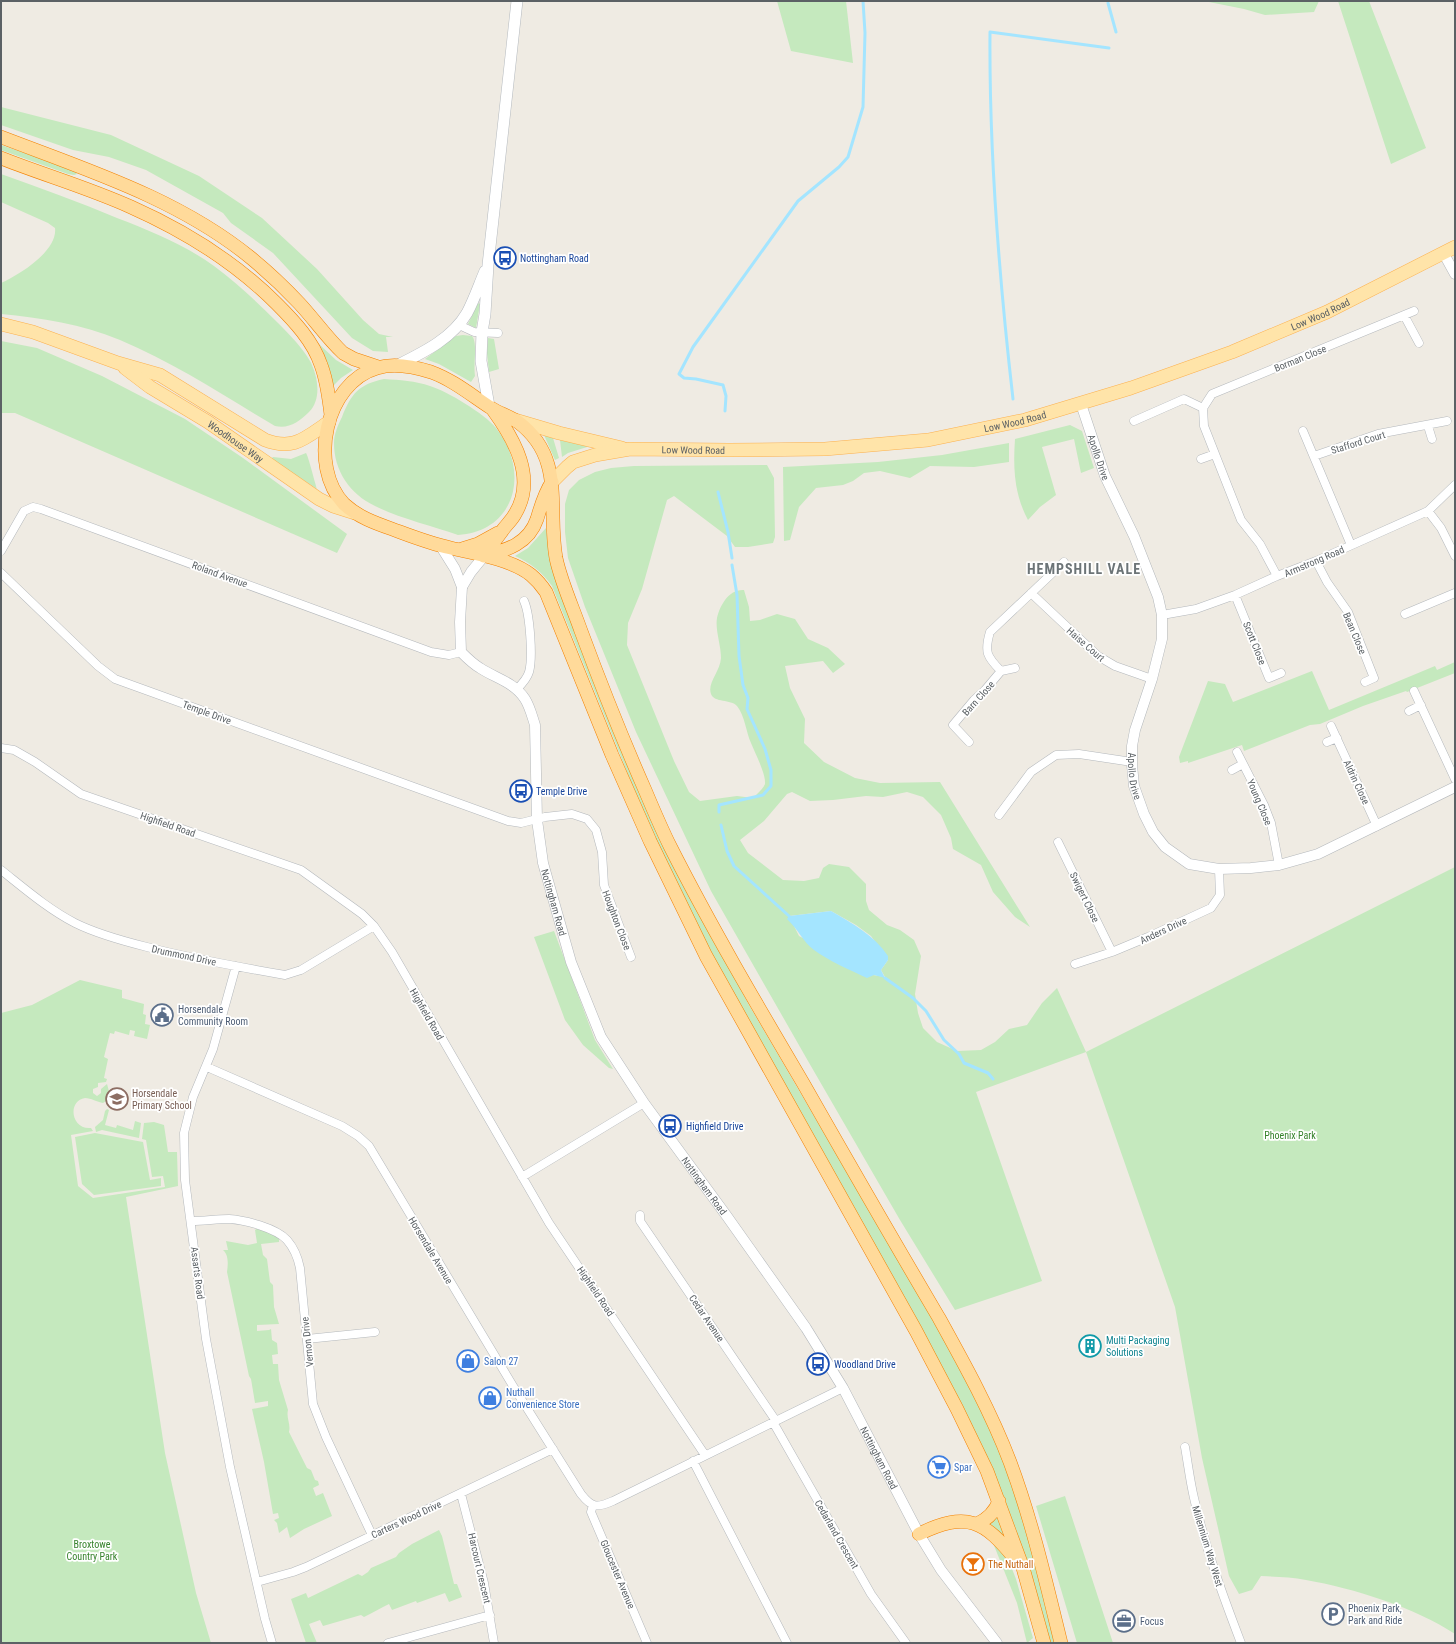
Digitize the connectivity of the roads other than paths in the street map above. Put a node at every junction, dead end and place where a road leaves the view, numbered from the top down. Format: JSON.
{"nodes":[{"id":1,"x":517,"y":1,"type":"edge"},
{"id":2,"x":1,"y":137,"type":"edge"},
{"id":3,"x":1,"y":158,"type":"edge"},
{"id":4,"x":1449,"y":250,"type":"edge"},
{"id":5,"x":488,"y":265,"type":"junction"},
{"id":6,"x":1455,"y":274,"type":"edge"},
{"id":7,"x":1414,"y":311,"type":"dead end"},
{"id":8,"x":1404,"y":315,"type":"junction"},
{"id":9,"x":1,"y":324,"type":"edge"},
{"id":10,"x":459,"y":325,"type":"junction"},
{"id":11,"x":482,"y":332,"type":"junction"},
{"id":12,"x":498,"y":333,"type":"dead end"},
{"id":13,"x":1419,"y":343,"type":"dead end"},
{"id":14,"x":118,"y":363,"type":"junction"},
{"id":15,"x":396,"y":366,"type":"junction"},
{"id":16,"x":378,"y":368,"type":"junction"},
{"id":17,"x":1082,"y":404,"type":"junction"},
{"id":18,"x":490,"y":407,"type":"junction"},
{"id":19,"x":1203,"y":408,"type":"junction"},
{"id":20,"x":330,"y":420,"type":"junction"},
{"id":21,"x":515,"y":420,"type":"junction"},
{"id":22,"x":1134,"y":421,"type":"dead end"},
{"id":23,"x":1446,"y":421,"type":"dead end"},
{"id":24,"x":1428,"y":426,"type":"junction"},
{"id":25,"x":1303,"y":431,"type":"dead end"},
{"id":26,"x":1432,"y":439,"type":"dead end"},
{"id":27,"x":630,"y":449,"type":"junction"},
{"id":28,"x":1215,"y":454,"type":"junction"},
{"id":29,"x":1314,"y":456,"type":"junction"},
{"id":30,"x":1201,"y":459,"type":"dead end"},
{"id":31,"x":552,"y":482,"type":"junction"},
{"id":32,"x":1455,"y":485,"type":"edge"},
{"id":33,"x":1428,"y":511,"type":"junction"},
{"id":34,"x":355,"y":513,"type":"junction"},
{"id":35,"x":502,"y":530,"type":"junction"},
{"id":36,"x":440,"y":545,"type":"junction"},
{"id":37,"x":1351,"y":545,"type":"junction"},
{"id":38,"x":462,"y":549,"type":"junction"},
{"id":39,"x":1,"y":551,"type":"edge"},
{"id":40,"x":484,"y":556,"type":"junction"},
{"id":41,"x":1455,"y":556,"type":"edge"},
{"id":42,"x":1316,"y":561,"type":"junction"},
{"id":43,"x":1064,"y":562,"type":"dead end"},
{"id":44,"x":1,"y":573,"type":"edge"},
{"id":45,"x":1277,"y":576,"type":"junction"},
{"id":46,"x":462,"y":587,"type":"junction"},
{"id":47,"x":1455,"y":592,"type":"edge"},
{"id":48,"x":1031,"y":593,"type":"junction"},
{"id":49,"x":1235,"y":595,"type":"junction"},
{"id":50,"x":524,"y":601,"type":"dead end"},
{"id":51,"x":1405,"y":614,"type":"dead end"},
{"id":52,"x":1162,"y":615,"type":"junction"},
{"id":53,"x":461,"y":652,"type":"junction"},
{"id":54,"x":1015,"y":668,"type":"dead end"},
{"id":55,"x":1001,"y":671,"type":"junction"},
{"id":56,"x":1281,"y":673,"type":"dead end"},
{"id":57,"x":1152,"y":679,"type":"junction"},
{"id":58,"x":1365,"y":682,"type":"dead end"},
{"id":59,"x":517,"y":690,"type":"junction"},
{"id":60,"x":1414,"y":690,"type":"dead end"},
{"id":61,"x":1422,"y":705,"type":"junction"},
{"id":62,"x":1409,"y":711,"type":"dead end"},
{"id":63,"x":1331,"y":726,"type":"dead end"},
{"id":64,"x":1337,"y":738,"type":"junction"},
{"id":65,"x":968,"y":742,"type":"dead end"},
{"id":66,"x":1327,"y":742,"type":"dead end"},
{"id":67,"x":1,"y":748,"type":"edge"},
{"id":68,"x":1237,"y":752,"type":"dead end"},
{"id":69,"x":1132,"y":762,"type":"junction"},
{"id":70,"x":1243,"y":764,"type":"junction"},
{"id":71,"x":1232,"y":770,"type":"dead end"},
{"id":72,"x":1455,"y":779,"type":"edge"},
{"id":73,"x":1455,"y":787,"type":"edge"},
{"id":74,"x":999,"y":815,"type":"dead end"},
{"id":75,"x":536,"y":820,"type":"junction"},
{"id":76,"x":1377,"y":826,"type":"junction"},
{"id":77,"x":1058,"y":842,"type":"dead end"},
{"id":78,"x":1279,"y":865,"type":"junction"},
{"id":79,"x":1219,"y":869,"type":"junction"},
{"id":80,"x":1,"y":870,"type":"edge"},
{"id":81,"x":374,"y":926,"type":"junction"},
{"id":82,"x":1112,"y":952,"type":"junction"},
{"id":83,"x":631,"y":957,"type":"dead end"},
{"id":84,"x":1075,"y":964,"type":"dead end"},
{"id":85,"x":236,"y":966,"type":"junction"},
{"id":86,"x":207,"y":1067,"type":"junction"},
{"id":87,"x":644,"y":1103,"type":"junction"},
{"id":88,"x":522,"y":1178,"type":"junction"},
{"id":89,"x":640,"y":1215,"type":"dead end"},
{"id":90,"x":192,"y":1221,"type":"junction"},
{"id":91,"x":376,"y":1332,"type":"dead end"},
{"id":92,"x":307,"y":1339,"type":"junction"},
{"id":93,"x":843,"y":1388,"type":"junction"},
{"id":94,"x":775,"y":1421,"type":"junction"},
{"id":95,"x":1185,"y":1447,"type":"dead end"},
{"id":96,"x":553,"y":1448,"type":"junction"},
{"id":97,"x":705,"y":1456,"type":"junction"},
{"id":98,"x":693,"y":1461,"type":"junction"},
{"id":99,"x":461,"y":1494,"type":"junction"},
{"id":100,"x":999,"y":1501,"type":"junction"},
{"id":101,"x":593,"y":1505,"type":"junction"},
{"id":102,"x":977,"y":1524,"type":"junction"},
{"id":103,"x":919,"y":1534,"type":"junction"},
{"id":104,"x":372,"y":1535,"type":"junction"},
{"id":105,"x":1022,"y":1568,"type":"junction"},
{"id":106,"x":257,"y":1582,"type":"junction"},
{"id":107,"x":490,"y":1616,"type":"junction"},
{"id":108,"x":272,"y":1643,"type":"edge"},
{"id":109,"x":388,"y":1643,"type":"edge"},
{"id":110,"x":494,"y":1643,"type":"edge"},
{"id":111,"x":648,"y":1643,"type":"edge"},
{"id":112,"x":788,"y":1643,"type":"edge"},
{"id":113,"x":906,"y":1643,"type":"edge"},
{"id":114,"x":997,"y":1643,"type":"edge"},
{"id":115,"x":1044,"y":1643,"type":"edge"},
{"id":116,"x":1060,"y":1643,"type":"edge"},
{"id":117,"x":1241,"y":1643,"type":"edge"}],
"edges":[{"from":1,"to":5,"type":"main road"},
{"from":2,"to":16,"type":"highway"},
{"from":3,"to":20,"type":"highway"},
{"from":4,"to":6,"type":"street"},
{"from":4,"to":17,"type":"main road","name":"Low Wood Road"},
{"from":5,"to":10,"type":"main road"},
{"from":5,"to":11,"type":"main road"},
{"from":7,"to":8,"type":"street","name":"Borman Close"},
{"from":8,"to":13,"type":"street"},
{"from":8,"to":19,"type":"street","name":"Borman Close"},
{"from":9,"to":14,"type":"main road","name":"Woodhouse Way"},
{"from":10,"to":11,"type":"street"},
{"from":10,"to":15,"type":"main road"},
{"from":11,"to":12,"type":"street"},
{"from":11,"to":18,"type":"main road"},
{"from":14,"to":20,"type":"main road","name":"Woodhouse Way"},
{"from":14,"to":34,"type":"main road","name":"Woodhouse Way"},
{"from":15,"to":16,"type":"highway"},
{"from":15,"to":18,"type":"highway"},
{"from":16,"to":20,"type":"highway"},
{"from":17,"to":27,"type":"main road","name":"Low Wood Road"},
{"from":17,"to":52,"type":"street","name":"Apollo Drive"},
{"from":18,"to":21,"type":"highway"},
{"from":18,"to":35,"type":"highway"},
{"from":19,"to":22,"type":"street"},
{"from":19,"to":28,"type":"street"},
{"from":20,"to":34,"type":"highway"},
{"from":21,"to":27,"type":"main road"},
{"from":21,"to":31,"type":"highway"},
{"from":23,"to":24,"type":"street","name":"Stafford Court"},
{"from":24,"to":26,"type":"street"},
{"from":24,"to":29,"type":"street","name":"Stafford Court"},
{"from":25,"to":29,"type":"street"},
{"from":27,"to":31,"type":"main road","name":"Low Wood Road"},
{"from":28,"to":30,"type":"street"},
{"from":28,"to":45,"type":"street"},
{"from":29,"to":37,"type":"street"},
{"from":31,"to":40,"type":"highway"},
{"from":31,"to":116,"type":"highway"},
{"from":32,"to":33,"type":"street","name":"Armstrong Road"},
{"from":33,"to":37,"type":"street","name":"Armstrong Road"},
{"from":33,"to":41,"type":"street"},
{"from":34,"to":36,"type":"highway"},
{"from":35,"to":38,"type":"highway"},
{"from":35,"to":40,"type":"highway"},
{"from":36,"to":38,"type":"highway"},
{"from":36,"to":46,"type":"street"},
{"from":37,"to":42,"type":"street","name":"Armstrong Road"},
{"from":38,"to":40,"type":"highway"},
{"from":39,"to":53,"type":"street","name":"Roland Avenue"},
{"from":40,"to":46,"type":"street"},
{"from":40,"to":100,"type":"highway"},
{"from":42,"to":45,"type":"street","name":"Armstrong Road"},
{"from":42,"to":58,"type":"street","name":"Bean Close"},
{"from":43,"to":48,"type":"street"},
{"from":44,"to":75,"type":"street","name":"Temple Drive"},
{"from":45,"to":49,"type":"street","name":"Armstrong Road"},
{"from":46,"to":53,"type":"street"},
{"from":47,"to":51,"type":"street"},
{"from":48,"to":55,"type":"street","name":"Barn Close"},
{"from":48,"to":57,"type":"street","name":"Haise Court"},
{"from":49,"to":52,"type":"street","name":"Armstrong Road"},
{"from":49,"to":56,"type":"street","name":"Scott Close"},
{"from":50,"to":59,"type":"street"},
{"from":52,"to":57,"type":"street","name":"Apollo Drive"},
{"from":53,"to":59,"type":"street","name":"Nottingham Road"},
{"from":54,"to":55,"type":"street","name":"Barn Close"},
{"from":55,"to":65,"type":"street","name":"Barn Close"},
{"from":57,"to":69,"type":"street","name":"Apollo Drive"},
{"from":59,"to":75,"type":"street","name":"Nottingham Road"},
{"from":60,"to":61,"type":"street"},
{"from":61,"to":62,"type":"street"},
{"from":61,"to":72,"type":"street"},
{"from":63,"to":64,"type":"street","name":"Aldrin Close"},
{"from":64,"to":66,"type":"street"},
{"from":64,"to":76,"type":"street","name":"Aldrin Close"},
{"from":67,"to":81,"type":"street","name":"Highfield Road"},
{"from":68,"to":70,"type":"street","name":"Young Close"},
{"from":69,"to":74,"type":"street"},
{"from":69,"to":79,"type":"street","name":"Apollo Drive"},
{"from":70,"to":71,"type":"street"},
{"from":70,"to":78,"type":"street","name":"Young Close"},
{"from":73,"to":76,"type":"street","name":"Apollo Drive"},
{"from":75,"to":83,"type":"street","name":"Houghton Close"},
{"from":75,"to":87,"type":"street","name":"Nottingham Road"},
{"from":76,"to":78,"type":"street","name":"Apollo Drive"},
{"from":77,"to":82,"type":"street","name":"Swigert Close"},
{"from":78,"to":79,"type":"street","name":"Apollo Drive"},
{"from":79,"to":82,"type":"street","name":"Anders Drive"},
{"from":80,"to":85,"type":"street","name":"Drummond Drive"},
{"from":81,"to":85,"type":"street","name":"Drummond Drive"},
{"from":81,"to":88,"type":"street","name":"Highfield Road"},
{"from":82,"to":84,"type":"street","name":"Anders Drive"},
{"from":85,"to":86,"type":"street","name":"Assarts Road"},
{"from":86,"to":90,"type":"street","name":"Assarts Road"},
{"from":86,"to":96,"type":"street","name":"Horsendale Avenue"},
{"from":87,"to":88,"type":"street"},
{"from":87,"to":93,"type":"street","name":"Nottingham Road"},
{"from":88,"to":97,"type":"street","name":"Highfield Road"},
{"from":89,"to":94,"type":"street","name":"Cedar Avenue"},
{"from":90,"to":92,"type":"street","name":"Vernon Drive"},
{"from":90,"to":106,"type":"street","name":"Assarts Road"},
{"from":91,"to":92,"type":"street"},
{"from":92,"to":104,"type":"street","name":"Vernon Drive"},
{"from":93,"to":94,"type":"street"},
{"from":93,"to":103,"type":"street","name":"Nottingham Road"},
{"from":94,"to":97,"type":"street"},
{"from":94,"to":113,"type":"street","name":"Cedarland Crescent"},
{"from":95,"to":117,"type":"street","name":"Millennium Way West"},
{"from":96,"to":99,"type":"street","name":"Carters Wood Drive"},
{"from":96,"to":101,"type":"street","name":"Horsendale Avenue"},
{"from":97,"to":98,"type":"street"},
{"from":98,"to":101,"type":"street"},
{"from":98,"to":112,"type":"street"},
{"from":99,"to":104,"type":"street","name":"Carters Wood Drive"},
{"from":99,"to":107,"type":"street","name":"Harcourt Crescent"},
{"from":100,"to":102,"type":"highway"},
{"from":100,"to":105,"type":"highway"},
{"from":101,"to":111,"type":"street","name":"Gloucester Avenue"},
{"from":102,"to":103,"type":"highway"},
{"from":102,"to":105,"type":"highway"},
{"from":103,"to":114,"type":"street","name":"Nottingham Road"},
{"from":104,"to":106,"type":"street","name":"Carters Wood Drive"},
{"from":105,"to":115,"type":"highway"},
{"from":106,"to":108,"type":"street"},
{"from":107,"to":109,"type":"street"},
{"from":107,"to":110,"type":"street","name":"Harcourt Crescent"}]}
